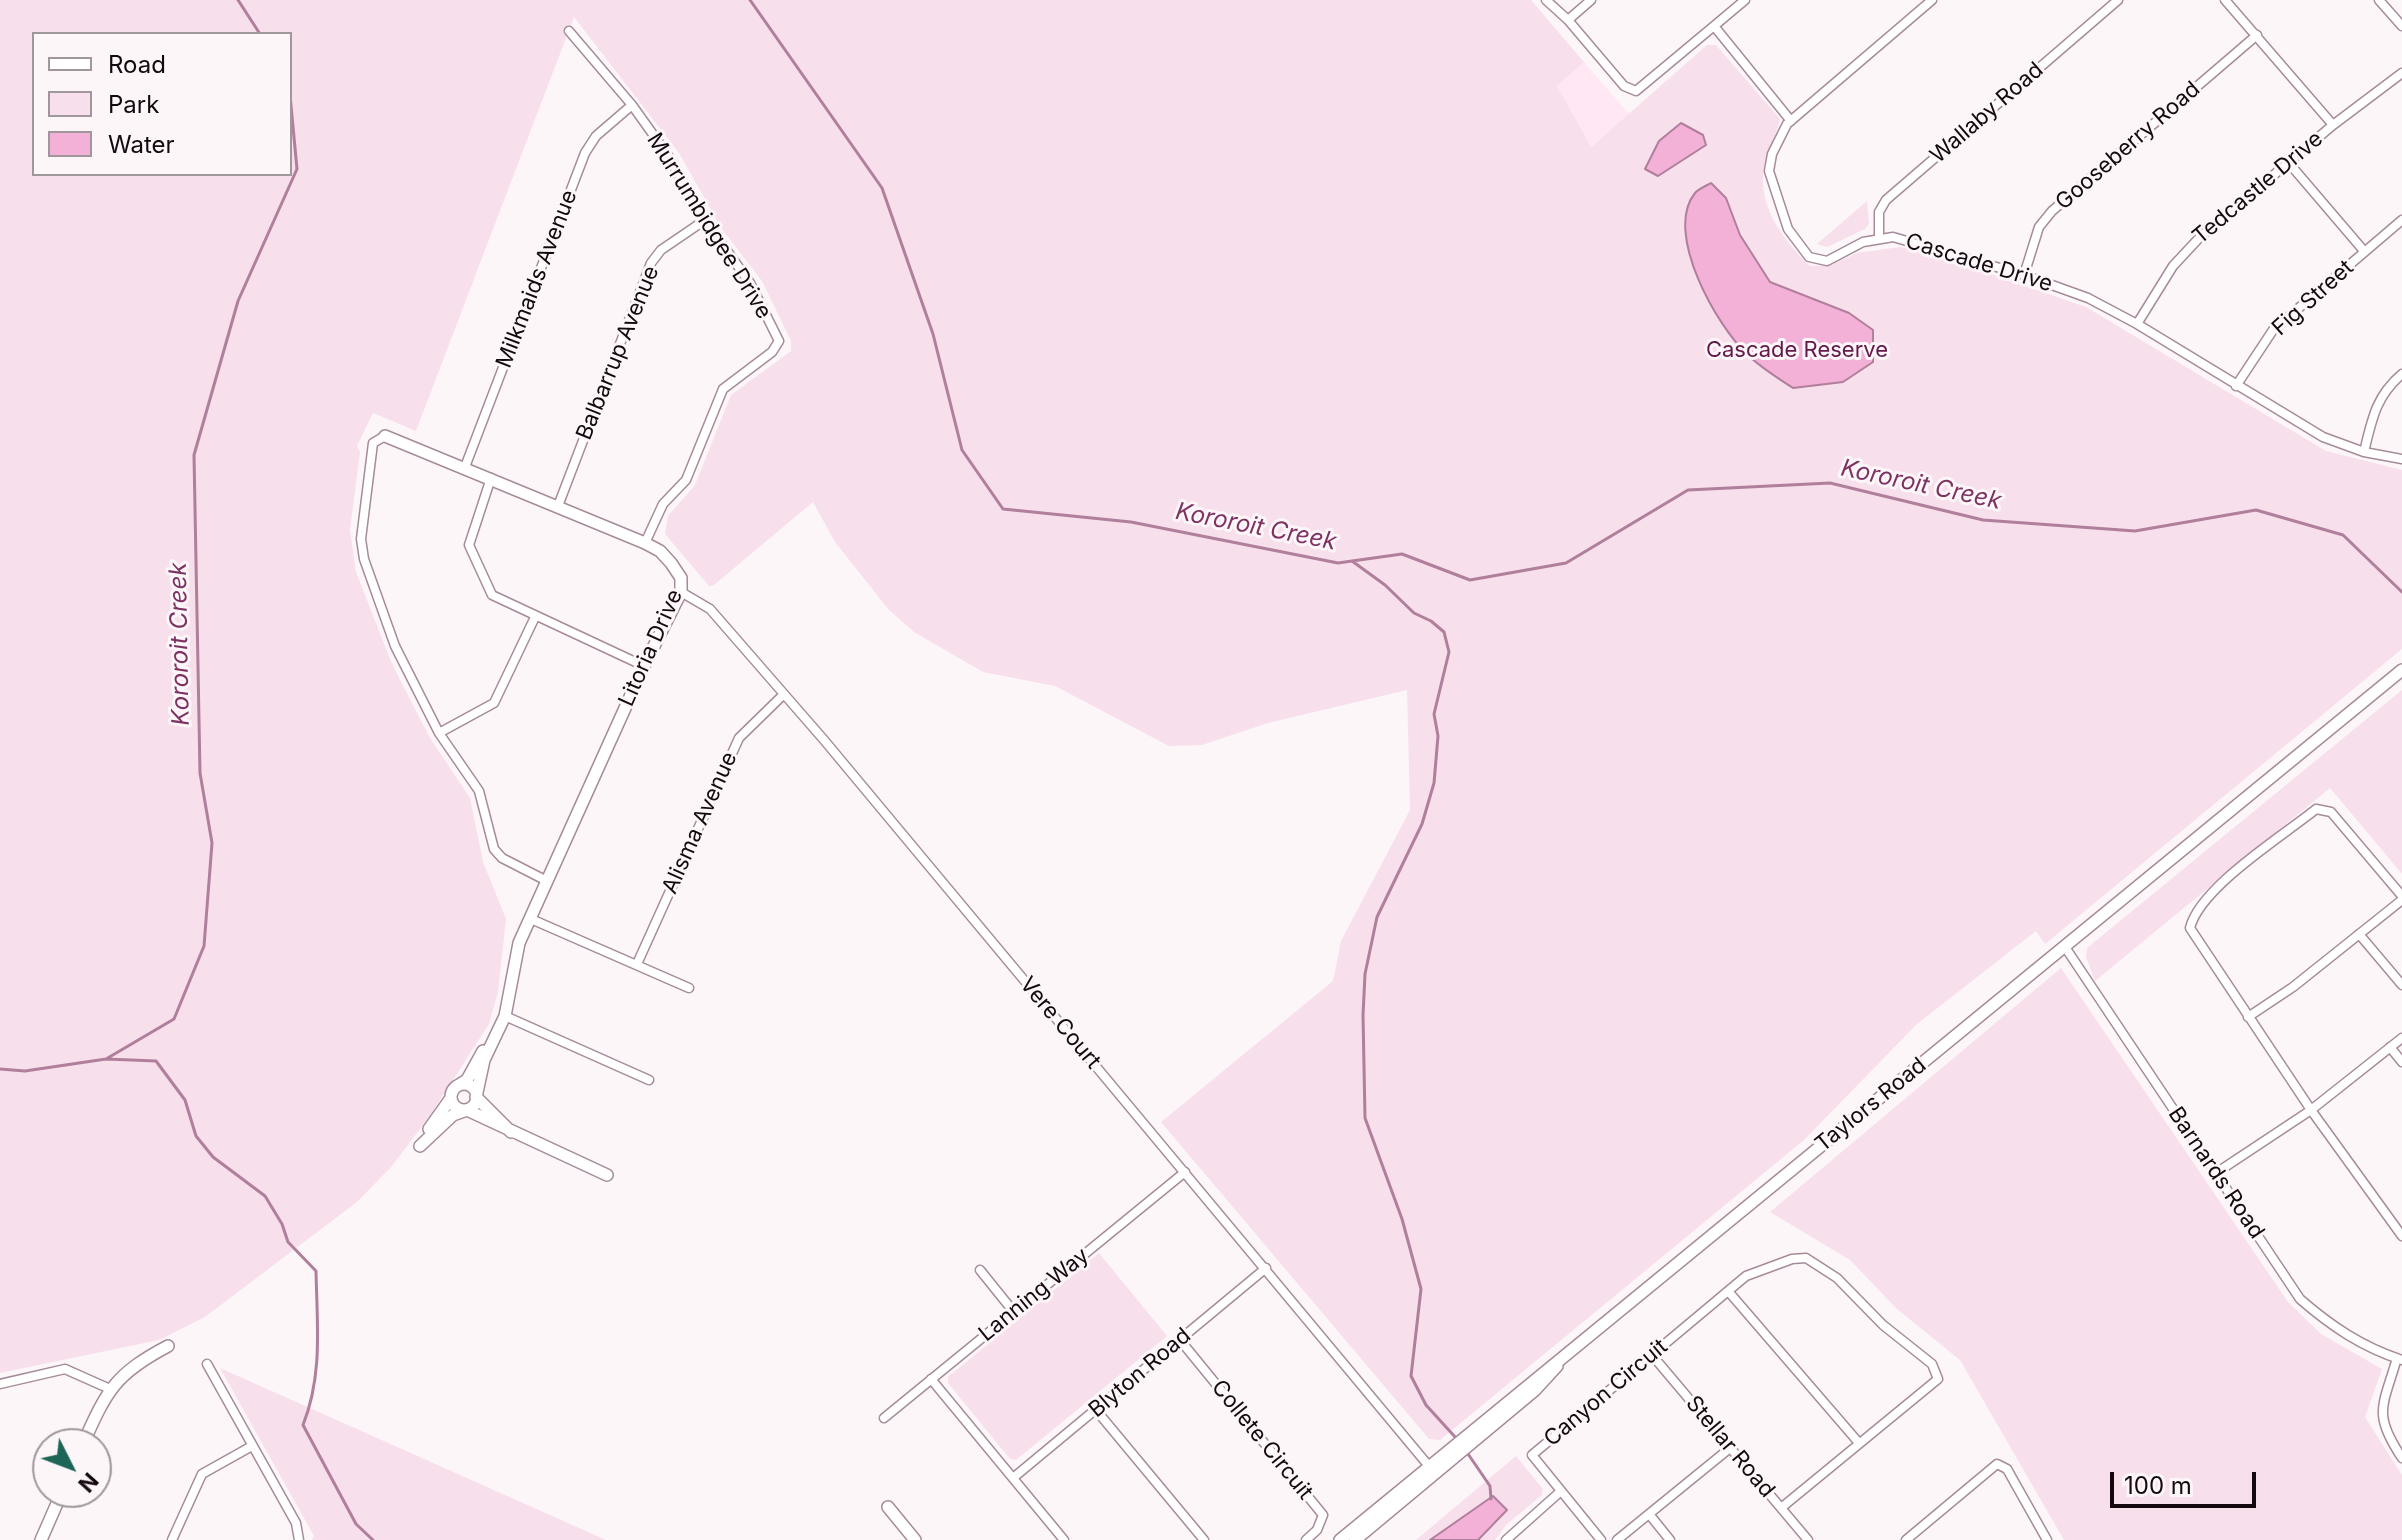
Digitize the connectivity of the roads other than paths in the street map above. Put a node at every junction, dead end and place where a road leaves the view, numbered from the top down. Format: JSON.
{"nodes":[{"id":1,"x":1546,"y":0,"type":"edge"},
{"id":2,"x":1591,"y":0,"type":"edge"},
{"id":3,"x":1745,"y":0,"type":"edge"},
{"id":4,"x":1932,"y":0,"type":"edge"},
{"id":5,"x":2118,"y":0,"type":"edge"},
{"id":6,"x":2225,"y":0,"type":"edge"},
{"id":7,"x":2379,"y":0,"type":"edge"},
{"id":8,"x":1568,"y":20,"type":"junction"},
{"id":9,"x":1714,"y":26,"type":"junction"},
{"id":10,"x":2402,"y":26,"type":"edge"},
{"id":11,"x":569,"y":31,"type":"dead end"},
{"id":12,"x":2257,"y":35,"type":"junction"},
{"id":13,"x":2402,"y":73,"type":"edge"},
{"id":14,"x":632,"y":105,"type":"junction"},
{"id":15,"x":1791,"y":121,"type":"junction"},
{"id":16,"x":2333,"y":125,"type":"junction"},
{"id":17,"x":2288,"y":162,"type":"junction"},
{"id":18,"x":705,"y":220,"type":"junction"},
{"id":19,"x":2402,"y":220,"type":"edge"},
{"id":20,"x":1879,"y":237,"type":"junction"},
{"id":21,"x":2364,"y":251,"type":"junction"},
{"id":22,"x":2024,"y":275,"type":"junction"},
{"id":23,"x":2137,"y":324,"type":"junction"},
{"id":24,"x":2402,"y":374,"type":"edge"},
{"id":25,"x":2236,"y":386,"type":"junction"},
{"id":26,"x":385,"y":436,"type":"joint"},
{"id":27,"x":2364,"y":452,"type":"junction"},
{"id":28,"x":2402,"y":459,"type":"edge"},
{"id":29,"x":465,"y":467,"type":"junction"},
{"id":30,"x":491,"y":478,"type":"junction"},
{"id":31,"x":558,"y":506,"type":"junction"},
{"id":32,"x":645,"y":543,"type":"junction"},
{"id":33,"x":681,"y":592,"type":"junction"},
{"id":34,"x":535,"y":617,"type":"junction"},
{"id":35,"x":644,"y":666,"type":"junction"},
{"id":36,"x":2401,"y":671,"type":"edge"},
{"id":37,"x":783,"y":695,"type":"junction"},
{"id":38,"x":439,"y":733,"type":"junction"},
{"id":39,"x":547,"y":881,"type":"junction"},
{"id":40,"x":2402,"y":898,"type":"edge"},
{"id":41,"x":531,"y":919,"type":"junction"},
{"id":42,"x":2359,"y":934,"type":"junction"},
{"id":43,"x":2065,"y":947,"type":"junction"},
{"id":44,"x":637,"y":964,"type":"junction"},
{"id":45,"x":2402,"y":985,"type":"edge"},
{"id":46,"x":689,"y":988,"type":"dead end"},
{"id":47,"x":505,"y":1016,"type":"junction"},
{"id":48,"x":2248,"y":1017,"type":"junction"},
{"id":49,"x":2402,"y":1038,"type":"edge"},
{"id":50,"x":494,"y":1039,"type":"junction"},
{"id":51,"x":2390,"y":1047,"type":"junction"},
{"id":52,"x":2402,"y":1062,"type":"edge"},
{"id":53,"x":649,"y":1080,"type":"dead end"},
{"id":54,"x":459,"y":1085,"type":"junction"},
{"id":55,"x":476,"y":1097,"type":"junction"},
{"id":56,"x":451,"y":1098,"type":"junction"},
{"id":57,"x":467,"y":1110,"type":"junction"},
{"id":58,"x":2311,"y":1110,"type":"junction"},
{"id":59,"x":511,"y":1132,"type":"junction"},
{"id":60,"x":1185,"y":1172,"type":"junction"},
{"id":61,"x":2216,"y":1173,"type":"junction"},
{"id":62,"x":607,"y":1175,"type":"dead end"},
{"id":63,"x":2402,"y":1236,"type":"edge"},
{"id":64,"x":1266,"y":1268,"type":"junction"},
{"id":65,"x":980,"y":1270,"type":"dead end"},
{"id":66,"x":1728,"y":1291,"type":"junction"},
{"id":67,"x":1013,"y":1311,"type":"junction"},
{"id":68,"x":1180,"y":1340,"type":"junction"},
{"id":69,"x":168,"y":1346,"type":"dead end"},
{"id":70,"x":1652,"y":1355,"type":"junction"},
{"id":71,"x":1559,"y":1358,"type":"junction"},
{"id":72,"x":2399,"y":1359,"type":"edge"},
{"id":73,"x":207,"y":1364,"type":"dead end"},
{"id":74,"x":931,"y":1379,"type":"junction"},
{"id":75,"x":0,"y":1384,"type":"edge"},
{"id":76,"x":110,"y":1389,"type":"junction"},
{"id":77,"x":1096,"y":1410,"type":"junction"},
{"id":78,"x":884,"y":1418,"type":"dead end"},
{"id":79,"x":91,"y":1428,"type":"edge"},
{"id":80,"x":1859,"y":1443,"type":"junction"},
{"id":81,"x":252,"y":1446,"type":"junction"},
{"id":82,"x":1730,"y":1448,"type":"junction"},
{"id":83,"x":2402,"y":1458,"type":"edge"},
{"id":84,"x":1428,"y":1465,"type":"junction"},
{"id":85,"x":1013,"y":1478,"type":"junction"},
{"id":86,"x":1561,"y":1491,"type":"junction"},
{"id":87,"x":888,"y":1507,"type":"dead end"},
{"id":88,"x":55,"y":1508,"type":"edge"},
{"id":89,"x":1781,"y":1508,"type":"junction"},
{"id":90,"x":1649,"y":1514,"type":"junction"},
{"id":91,"x":1058,"y":1532,"type":"junction"},
{"id":92,"x":41,"y":1540,"type":"edge"},
{"id":93,"x":172,"y":1540,"type":"edge"},
{"id":94,"x":299,"y":1540,"type":"edge"},
{"id":95,"x":915,"y":1540,"type":"edge"},
{"id":96,"x":1048,"y":1540,"type":"edge"},
{"id":97,"x":1064,"y":1540,"type":"edge"},
{"id":98,"x":1204,"y":1540,"type":"edge"},
{"id":99,"x":1306,"y":1540,"type":"edge"},
{"id":100,"x":1340,"y":1540,"type":"edge"},
{"id":101,"x":1355,"y":1540,"type":"edge"},
{"id":102,"x":1506,"y":1540,"type":"edge"},
{"id":103,"x":1601,"y":1540,"type":"edge"},
{"id":104,"x":1617,"y":1540,"type":"edge"},
{"id":105,"x":1670,"y":1540,"type":"edge"},
{"id":106,"x":1808,"y":1540,"type":"edge"},
{"id":107,"x":1906,"y":1540,"type":"edge"},
{"id":108,"x":2047,"y":1540,"type":"edge"}],
"edges":[{"from":1,"to":8,"type":"street"},
{"from":2,"to":8,"type":"street"},
{"from":3,"to":9,"type":"street"},
{"from":4,"to":15,"type":"street","name":"Cascade Drive"},
{"from":5,"to":20,"type":"street","name":"Wallaby Road"},
{"from":6,"to":12,"type":"street"},
{"from":7,"to":10,"type":"street"},
{"from":8,"to":9,"type":"street"},
{"from":9,"to":15,"type":"street"},
{"from":11,"to":14,"type":"street","name":"Murrumbidgee Drive"},
{"from":12,"to":16,"type":"street"},
{"from":12,"to":22,"type":"street","name":"Gooseberry Road"},
{"from":13,"to":16,"type":"street","name":"Tedcastle Drive"},
{"from":14,"to":18,"type":"street","name":"Murrumbidgee Drive"},
{"from":14,"to":29,"type":"street","name":"Milkmaids Avenue"},
{"from":15,"to":20,"type":"street","name":"Cascade Drive"},
{"from":16,"to":17,"type":"street","name":"Tedcastle Drive"},
{"from":17,"to":21,"type":"street"},
{"from":17,"to":23,"type":"street","name":"Tedcastle Drive"},
{"from":18,"to":31,"type":"street","name":"Balbarrup Avenue"},
{"from":18,"to":32,"type":"street","name":"Murrumbidgee Drive"},
{"from":19,"to":21,"type":"street","name":"Fig Street"},
{"from":20,"to":22,"type":"street","name":"Cascade Drive"},
{"from":21,"to":25,"type":"street","name":"Fig Street"},
{"from":22,"to":23,"type":"street","name":"Cascade Drive"},
{"from":23,"to":25,"type":"street","name":"Cascade Drive"},
{"from":24,"to":27,"type":"street"},
{"from":25,"to":27,"type":"street","name":"Cascade Drive"},
{"from":26,"to":29,"type":"street","name":"Litoria Drive"},
{"from":26,"to":38,"type":"street","name":"Litoria Drive"},
{"from":27,"to":28,"type":"street","name":"Cascade Drive"},
{"from":29,"to":30,"type":"street","name":"Litoria Drive"},
{"from":30,"to":31,"type":"street","name":"Litoria Drive"},
{"from":30,"to":34,"type":"street"},
{"from":31,"to":32,"type":"street","name":"Litoria Drive"},
{"from":32,"to":33,"type":"street","name":"Litoria Drive"},
{"from":33,"to":35,"type":"street","name":"Litoria Drive"},
{"from":33,"to":37,"type":"street","name":"Vere Court"},
{"from":34,"to":35,"type":"street"},
{"from":34,"to":38,"type":"street"},
{"from":35,"to":39,"type":"street","name":"Litoria Drive"},
{"from":36,"to":43,"type":"street","name":"Taylors Road"},
{"from":37,"to":44,"type":"street","name":"Alisma Avenue"},
{"from":37,"to":60,"type":"street","name":"Vere Court"},
{"from":38,"to":39,"type":"street"},
{"from":39,"to":41,"type":"street","name":"Litoria Drive"},
{"from":40,"to":42,"type":"street"},
{"from":40,"to":48,"type":"street"},
{"from":41,"to":44,"type":"street"},
{"from":41,"to":47,"type":"street","name":"Litoria Drive"},
{"from":42,"to":45,"type":"street"},
{"from":42,"to":48,"type":"street"},
{"from":43,"to":61,"type":"street","name":"Barnards Road"},
{"from":43,"to":71,"type":"street","name":"Taylors Road"},
{"from":44,"to":46,"type":"street"},
{"from":47,"to":50,"type":"street","name":"Litoria Drive"},
{"from":47,"to":53,"type":"street"},
{"from":48,"to":58,"type":"street"},
{"from":49,"to":51,"type":"street"},
{"from":50,"to":54,"type":"street","name":"Litoria Drive"},
{"from":50,"to":55,"type":"street","name":"Litoria Drive"},
{"from":51,"to":52,"type":"street"},
{"from":51,"to":58,"type":"street"},
{"from":54,"to":55,"type":"street"},
{"from":54,"to":56,"type":"street","name":"Litoria Drive"},
{"from":55,"to":57,"type":"street","name":"Litoria Drive"},
{"from":55,"to":59,"type":"street"},
{"from":56,"to":57,"type":"street"},
{"from":56,"to":57,"type":"street","name":"Litoria Drive"},
{"from":57,"to":59,"type":"street"},
{"from":58,"to":61,"type":"street"},
{"from":58,"to":63,"type":"street"},
{"from":59,"to":62,"type":"street"},
{"from":60,"to":64,"type":"street","name":"Vere Court"},
{"from":60,"to":67,"type":"street","name":"Lanning Way"},
{"from":61,"to":72,"type":"street","name":"Barnards Road"},
{"from":64,"to":68,"type":"street","name":"Blyton Road"},
{"from":64,"to":84,"type":"street","name":"Vere Court"},
{"from":65,"to":67,"type":"street"},
{"from":66,"to":70,"type":"street","name":"Canyon Circuit"},
{"from":66,"to":80,"type":"street"},
{"from":66,"to":80,"type":"street","name":"Canyon Circuit"},
{"from":67,"to":74,"type":"street","name":"Lanning Way"},
{"from":68,"to":77,"type":"street","name":"Blyton Road"},
{"from":68,"to":99,"type":"street","name":"Collete Circuit"},
{"from":69,"to":76,"type":"street"},
{"from":70,"to":82,"type":"street","name":"Stellar Road"},
{"from":70,"to":86,"type":"street","name":"Canyon Circuit"},
{"from":71,"to":84,"type":"street","name":"Taylors Road"},
{"from":71,"to":101,"type":"street"},
{"from":72,"to":83,"type":"street"},
{"from":73,"to":81,"type":"street"},
{"from":74,"to":78,"type":"street","name":"Lanning Way"},
{"from":74,"to":85,"type":"street"},
{"from":75,"to":76,"type":"street"},
{"from":76,"to":79,"type":"street"},
{"from":77,"to":85,"type":"street","name":"Blyton Road"},
{"from":77,"to":98,"type":"street"},
{"from":80,"to":89,"type":"street"},
{"from":81,"to":93,"type":"street"},
{"from":81,"to":94,"type":"street"},
{"from":82,"to":89,"type":"street","name":"Stellar Road"},
{"from":82,"to":90,"type":"street"},
{"from":84,"to":100,"type":"street","name":"Taylors Road"},
{"from":85,"to":91,"type":"street"},
{"from":86,"to":102,"type":"street"},
{"from":86,"to":103,"type":"street","name":"Canyon Circuit"},
{"from":87,"to":95,"type":"street"},
{"from":88,"to":92,"type":"street"},
{"from":89,"to":106,"type":"street","name":"Stellar Road"},
{"from":90,"to":104,"type":"street"},
{"from":90,"to":105,"type":"street"},
{"from":91,"to":96,"type":"street"},
{"from":91,"to":97,"type":"street"},
{"from":107,"to":108,"type":"street"}]}
